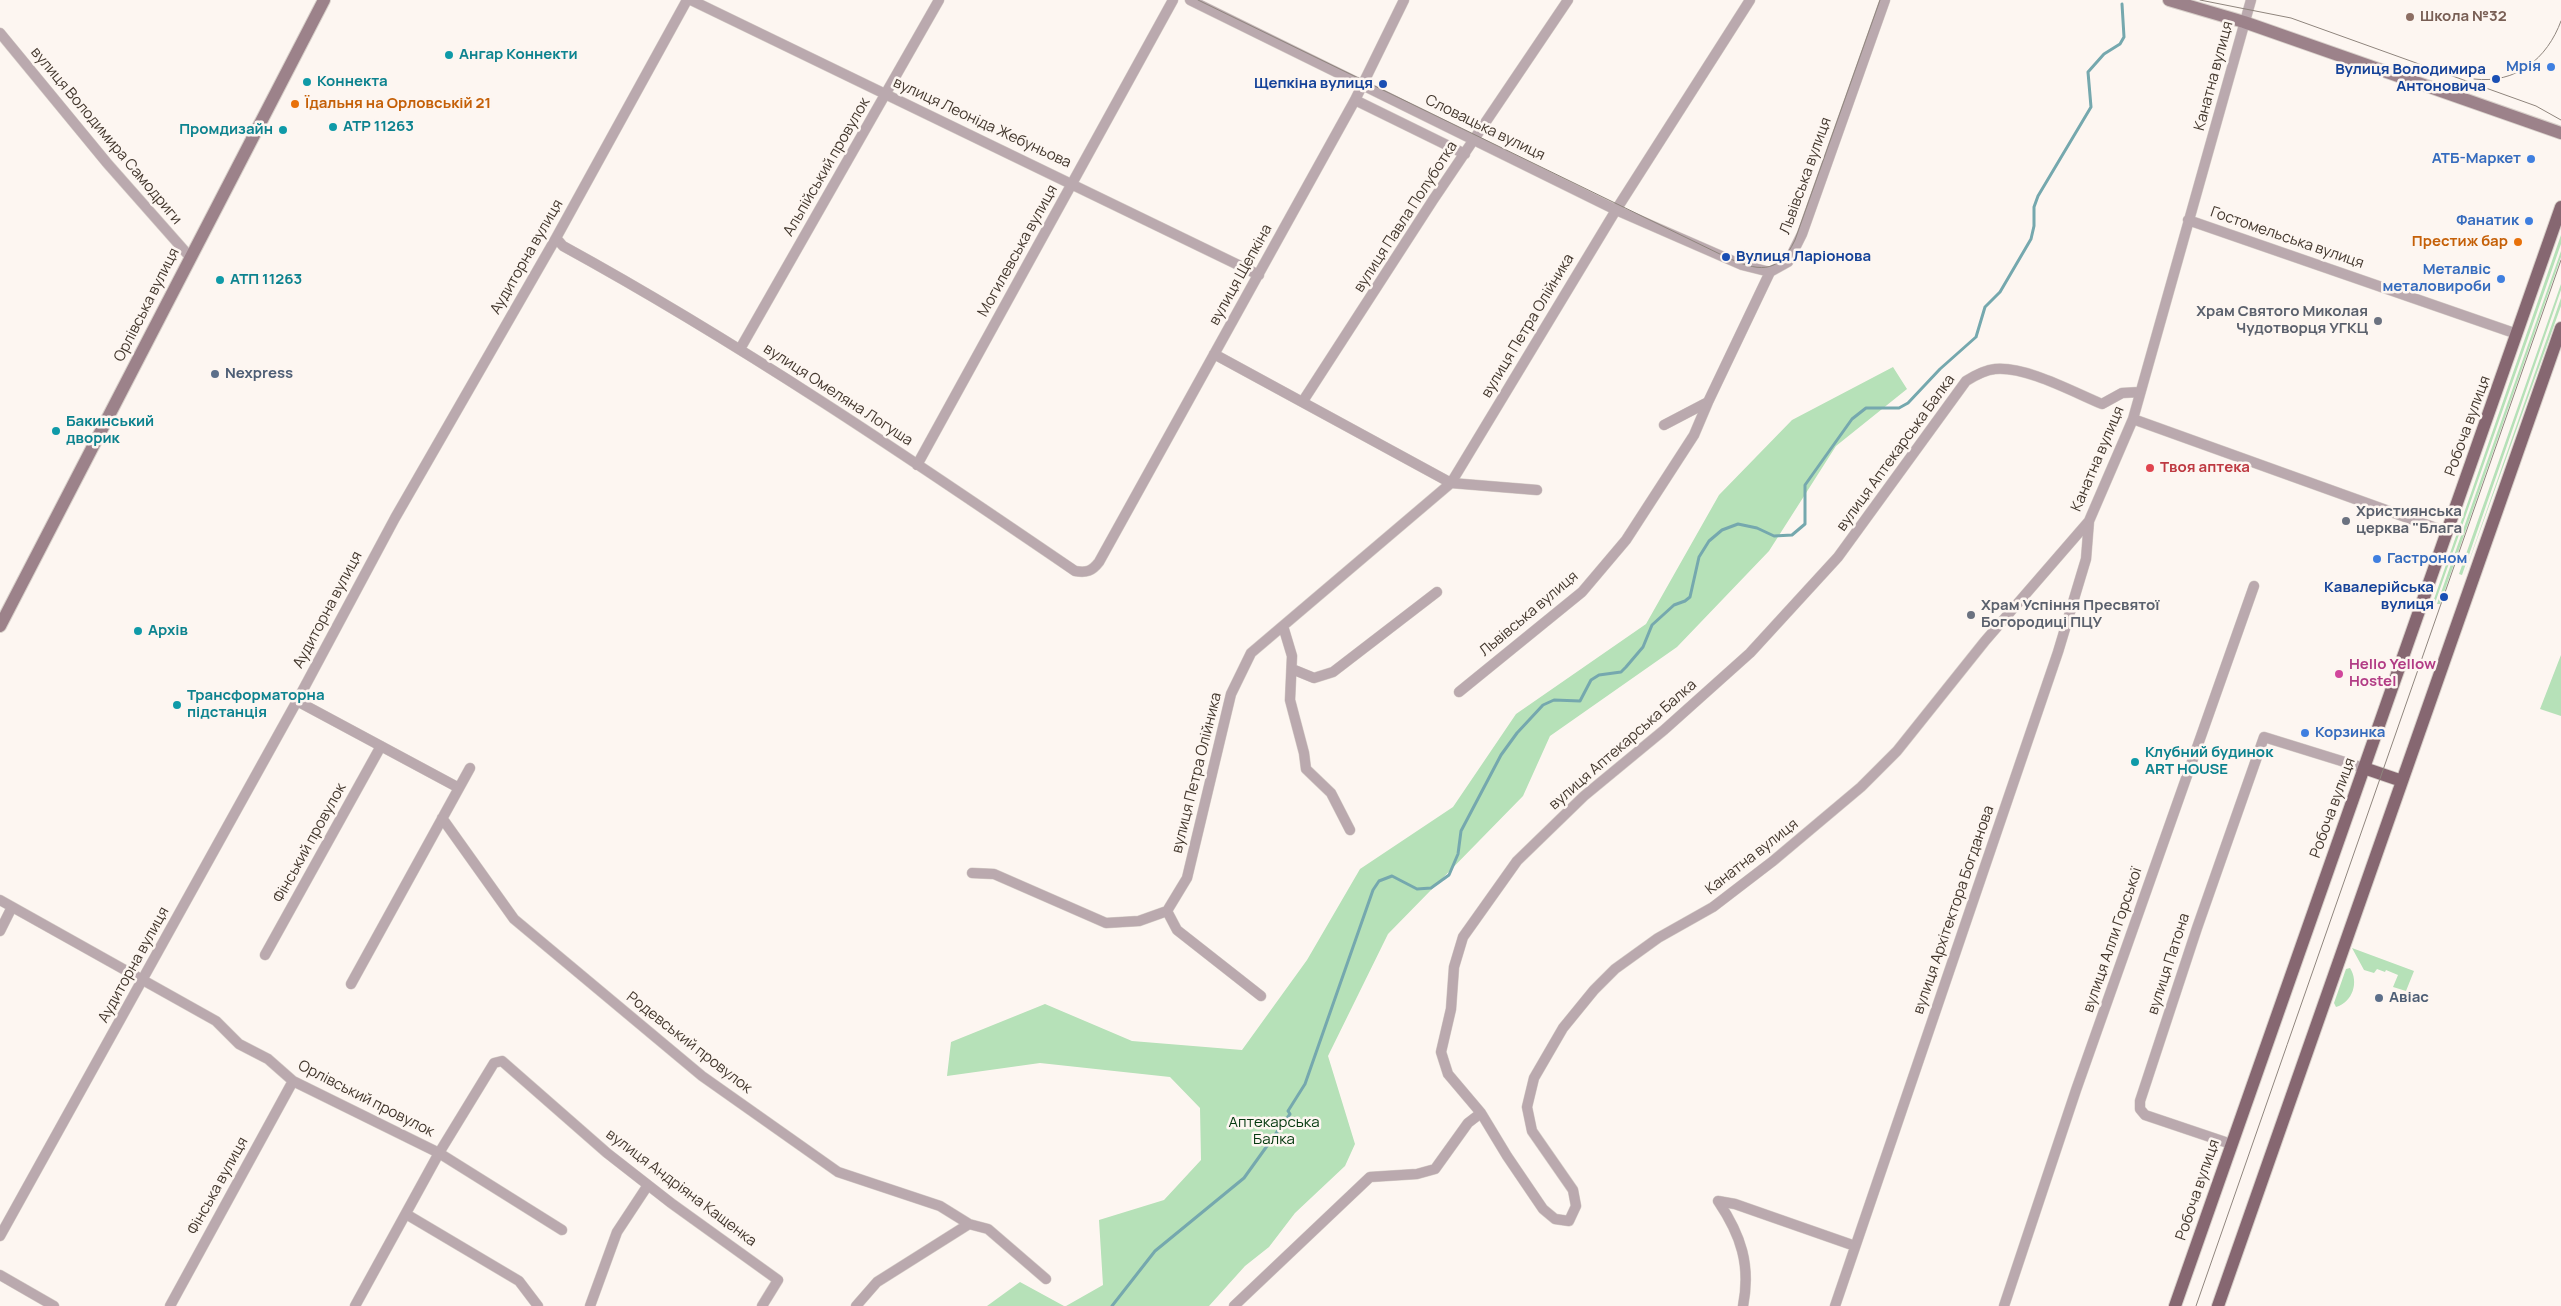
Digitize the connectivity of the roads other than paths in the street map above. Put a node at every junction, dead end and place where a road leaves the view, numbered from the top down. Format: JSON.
{"nodes":[{"id":1,"x":324,"y":0,"type":"edge"},
{"id":2,"x":687,"y":0,"type":"edge"},
{"id":3,"x":691,"y":0,"type":"edge"},
{"id":4,"x":939,"y":0,"type":"edge"},
{"id":5,"x":1172,"y":0,"type":"edge"},
{"id":6,"x":1190,"y":0,"type":"edge"},
{"id":7,"x":1404,"y":0,"type":"edge"},
{"id":8,"x":1568,"y":0,"type":"edge"},
{"id":9,"x":1750,"y":0,"type":"edge"},
{"id":10,"x":1885,"y":0,"type":"edge"},
{"id":11,"x":2169,"y":0,"type":"edge"},
{"id":12,"x":2252,"y":0,"type":"edge"},
{"id":13,"x":2244,"y":22,"type":"junction"},
{"id":14,"x":0,"y":33,"type":"edge"},
{"id":15,"x":1363,"y":84,"type":"junction"},
{"id":16,"x":886,"y":95,"type":"junction"},
{"id":17,"x":1355,"y":100,"type":"junction"},
{"id":18,"x":2561,"y":133,"type":"edge"},
{"id":19,"x":1475,"y":139,"type":"junction"},
{"id":20,"x":1465,"y":154,"type":"junction"},
{"id":21,"x":1072,"y":183,"type":"junction"},
{"id":22,"x":2561,"y":207,"type":"edge"},
{"id":23,"x":1616,"y":210,"type":"junction"},
{"id":24,"x":2188,"y":220,"type":"junction"},
{"id":25,"x":556,"y":238,"type":"junction"},
{"id":26,"x":190,"y":256,"type":"junction"},
{"id":27,"x":1770,"y":272,"type":"junction"},
{"id":28,"x":1259,"y":274,"type":"junction"},
{"id":29,"x":2561,"y":328,"type":"edge"},
{"id":30,"x":2517,"y":334,"type":"junction"},
{"id":31,"x":740,"y":349,"type":"junction"},
{"id":32,"x":1214,"y":354,"type":"junction"},
{"id":33,"x":2017,"y":371,"type":"joint"},
{"id":34,"x":2140,"y":392,"type":"junction"},
{"id":35,"x":1303,"y":401,"type":"junction"},
{"id":36,"x":1708,"y":402,"type":"junction"},
{"id":37,"x":2133,"y":419,"type":"junction"},
{"id":38,"x":1664,"y":425,"type":"dead end"},
{"id":39,"x":917,"y":464,"type":"junction"},
{"id":40,"x":1450,"y":483,"type":"junction"},
{"id":41,"x":1537,"y":490,"type":"dead end"},
{"id":42,"x":2089,"y":521,"type":"junction"},
{"id":43,"x":2447,"y":532,"type":"junction"},
{"id":44,"x":1099,"y":562,"type":"joint"},
{"id":45,"x":2254,"y":586,"type":"dead end"},
{"id":46,"x":1437,"y":592,"type":"dead end"},
{"id":47,"x":0,"y":626,"type":"edge"},
{"id":48,"x":1283,"y":626,"type":"junction"},
{"id":49,"x":1292,"y":669,"type":"junction"},
{"id":50,"x":1459,"y":692,"type":"dead end"},
{"id":51,"x":297,"y":700,"type":"junction"},
{"id":52,"x":381,"y":746,"type":"junction"},
{"id":53,"x":470,"y":768,"type":"dead end"},
{"id":54,"x":2364,"y":768,"type":"junction"},
{"id":55,"x":2402,"y":780,"type":"junction"},
{"id":56,"x":459,"y":788,"type":"junction"},
{"id":57,"x":442,"y":818,"type":"junction"},
{"id":58,"x":1350,"y":830,"type":"dead end"},
{"id":59,"x":972,"y":873,"type":"dead end"},
{"id":60,"x":0,"y":900,"type":"edge"},
{"id":61,"x":12,"y":907,"type":"junction"},
{"id":62,"x":1167,"y":911,"type":"junction"},
{"id":63,"x":0,"y":931,"type":"edge"},
{"id":64,"x":265,"y":955,"type":"dead end"},
{"id":65,"x":142,"y":981,"type":"junction"},
{"id":66,"x":351,"y":984,"type":"dead end"},
{"id":67,"x":1261,"y":996,"type":"dead end"},
{"id":68,"x":293,"y":1081,"type":"junction"},
{"id":69,"x":1481,"y":1113,"type":"junction"},
{"id":70,"x":2231,"y":1144,"type":"junction"},
{"id":71,"x":439,"y":1153,"type":"junction"},
{"id":72,"x":648,"y":1185,"type":"junction"},
{"id":73,"x":406,"y":1214,"type":"junction"},
{"id":74,"x":969,"y":1224,"type":"junction"},
{"id":75,"x":562,"y":1230,"type":"dead end"},
{"id":76,"x":0,"y":1236,"type":"edge"},
{"id":77,"x":1855,"y":1246,"type":"junction"},
{"id":78,"x":0,"y":1275,"type":"edge"},
{"id":79,"x":1046,"y":1279,"type":"dead end"},
{"id":80,"x":54,"y":1306,"type":"edge"},
{"id":81,"x":170,"y":1306,"type":"edge"},
{"id":82,"x":355,"y":1306,"type":"edge"},
{"id":83,"x":538,"y":1306,"type":"edge"},
{"id":84,"x":590,"y":1306,"type":"edge"},
{"id":85,"x":762,"y":1306,"type":"edge"},
{"id":86,"x":856,"y":1306,"type":"edge"},
{"id":87,"x":1234,"y":1306,"type":"edge"},
{"id":88,"x":1743,"y":1306,"type":"edge"},
{"id":89,"x":1835,"y":1306,"type":"edge"},
{"id":90,"x":2004,"y":1306,"type":"edge"},
{"id":91,"x":2175,"y":1306,"type":"edge"},
{"id":92,"x":2218,"y":1306,"type":"edge"}],
"edges":[{"from":1,"to":26,"type":"street","name":"Орлівська вулиця"},
{"from":2,"to":25,"type":"street","name":"Аудиторна вулиця"},
{"from":3,"to":16,"type":"street","name":"вулиця Леоніда Жебуньова"},
{"from":4,"to":16,"type":"street","name":"Альпійський провулок"},
{"from":5,"to":21,"type":"street","name":"Могилевська вулиця"},
{"from":6,"to":15,"type":"street","name":"Словацька вулиця"},
{"from":7,"to":15,"type":"street","name":"вулиця Щепкіна"},
{"from":8,"to":19,"type":"street","name":"вулиця Павла Полуботка"},
{"from":9,"to":23,"type":"street","name":"вулиця Петра Олійника"},
{"from":10,"to":27,"type":"street","name":"Львівська вулиця"},
{"from":11,"to":13,"type":"street"},
{"from":12,"to":13,"type":"street","name":"Канатна вулиця"},
{"from":13,"to":18,"type":"street"},
{"from":13,"to":24,"type":"street","name":"Канатна вулиця"},
{"from":14,"to":26,"type":"street","name":"вулиця Володимира Самодриги"},
{"from":15,"to":17,"type":"street","name":"вулиця Щепкіна"},
{"from":15,"to":19,"type":"street","name":"Словацька вулиця"},
{"from":16,"to":21,"type":"street","name":"вулиця Леоніда Жебуньова"},
{"from":16,"to":31,"type":"street","name":"Альпійський провулок"},
{"from":17,"to":20,"type":"street"},
{"from":17,"to":28,"type":"street","name":"вулиця Щепкіна"},
{"from":19,"to":20,"type":"street","name":"вулиця Павла Полуботка"},
{"from":19,"to":23,"type":"street","name":"Словацька вулиця"},
{"from":20,"to":35,"type":"street","name":"вулиця Павла Полуботка"},
{"from":21,"to":28,"type":"street","name":"вулиця Леоніда Жебуньова"},
{"from":21,"to":39,"type":"street","name":"Могилевська вулиця"},
{"from":22,"to":30,"type":"main road","name":"Робоча вулиця"},
{"from":23,"to":27,"type":"street","name":"Словацька вулиця"},
{"from":23,"to":40,"type":"street","name":"вулиця Петра Олійника"},
{"from":24,"to":30,"type":"street","name":"Гостомельська вулиця"},
{"from":24,"to":34,"type":"street","name":"Канатна вулиця"},
{"from":25,"to":31,"type":"street","name":"вулиця Омеляна Логуша"},
{"from":25,"to":51,"type":"street","name":"Аудиторна вулиця"},
{"from":26,"to":47,"type":"street","name":"Орлівська вулиця"},
{"from":27,"to":36,"type":"street","name":"Львівська вулиця"},
{"from":28,"to":32,"type":"street","name":"вулиця Щепкіна"},
{"from":29,"to":55,"type":"main road"},
{"from":30,"to":43,"type":"main road","name":"Робоча вулиця"},
{"from":31,"to":39,"type":"street","name":"вулиця Омеляна Логуша"},
{"from":32,"to":35,"type":"street"},
{"from":32,"to":44,"type":"street","name":"вулиця Щепкіна"},
{"from":33,"to":34,"type":"street","name":"Канатна вулиця"},
{"from":33,"to":69,"type":"street","name":"вулиця Аптекарська Балка"},
{"from":34,"to":37,"type":"street","name":"Канатна вулиця"},
{"from":35,"to":40,"type":"street"},
{"from":36,"to":38,"type":"street"},
{"from":36,"to":50,"type":"street","name":"Львівська вулиця"},
{"from":37,"to":42,"type":"street","name":"Канатна вулиця"},
{"from":37,"to":43,"type":"street"},
{"from":39,"to":44,"type":"street","name":"вулиця Омеляна Логуша"},
{"from":40,"to":41,"type":"street"},
{"from":40,"to":48,"type":"street","name":"вулиця Петра Олійника"},
{"from":42,"to":69,"type":"street","name":"Канатна вулиця"},
{"from":42,"to":77,"type":"street","name":"вулиця Архітектора Богданова"},
{"from":43,"to":54,"type":"main road","name":"Робоча вулиця"},
{"from":45,"to":90,"type":"street","name":"вулиця Алли Горської"},
{"from":46,"to":49,"type":"street"},
{"from":48,"to":49,"type":"street"},
{"from":48,"to":62,"type":"street","name":"вулиця Петра Олійника"},
{"from":49,"to":58,"type":"street"},
{"from":51,"to":52,"type":"street"},
{"from":51,"to":65,"type":"street","name":"Аудиторна вулиця"},
{"from":52,"to":56,"type":"street"},
{"from":52,"to":64,"type":"street","name":"Фінський провулок"},
{"from":53,"to":56,"type":"street"},
{"from":54,"to":55,"type":"main road"},
{"from":54,"to":70,"type":"main road","name":"Робоча вулиця"},
{"from":54,"to":70,"type":"street","name":"вулиця Патона"},
{"from":55,"to":92,"type":"main road"},
{"from":56,"to":57,"type":"street"},
{"from":57,"to":66,"type":"street"},
{"from":57,"to":74,"type":"street","name":"Родевський провулок"},
{"from":59,"to":62,"type":"street"},
{"from":60,"to":61,"type":"street","name":"Орлівський провулок"},
{"from":61,"to":63,"type":"street"},
{"from":61,"to":65,"type":"street","name":"Орлівський провулок"},
{"from":62,"to":67,"type":"street"},
{"from":65,"to":68,"type":"street","name":"Орлівський провулок"},
{"from":65,"to":76,"type":"street","name":"Аудиторна вулиця"},
{"from":68,"to":71,"type":"street","name":"Орлівський провулок"},
{"from":68,"to":81,"type":"street","name":"Фінська вулиця"},
{"from":69,"to":87,"type":"street"},
{"from":70,"to":91,"type":"main road","name":"Робоча вулиця"},
{"from":71,"to":72,"type":"street","name":"вулиця Андріяна Кащенка"},
{"from":71,"to":73,"type":"street"},
{"from":71,"to":75,"type":"street","name":"Орлівський провулок"},
{"from":72,"to":84,"type":"street"},
{"from":72,"to":85,"type":"street","name":"вулиця Андріяна Кащенка"},
{"from":73,"to":82,"type":"street"},
{"from":73,"to":83,"type":"street"},
{"from":74,"to":79,"type":"street","name":"Родевський провулок"},
{"from":74,"to":86,"type":"street"},
{"from":77,"to":88,"type":"street"},
{"from":77,"to":89,"type":"street","name":"вулиця Архітектора Богданова"},
{"from":78,"to":80,"type":"street"}]}
